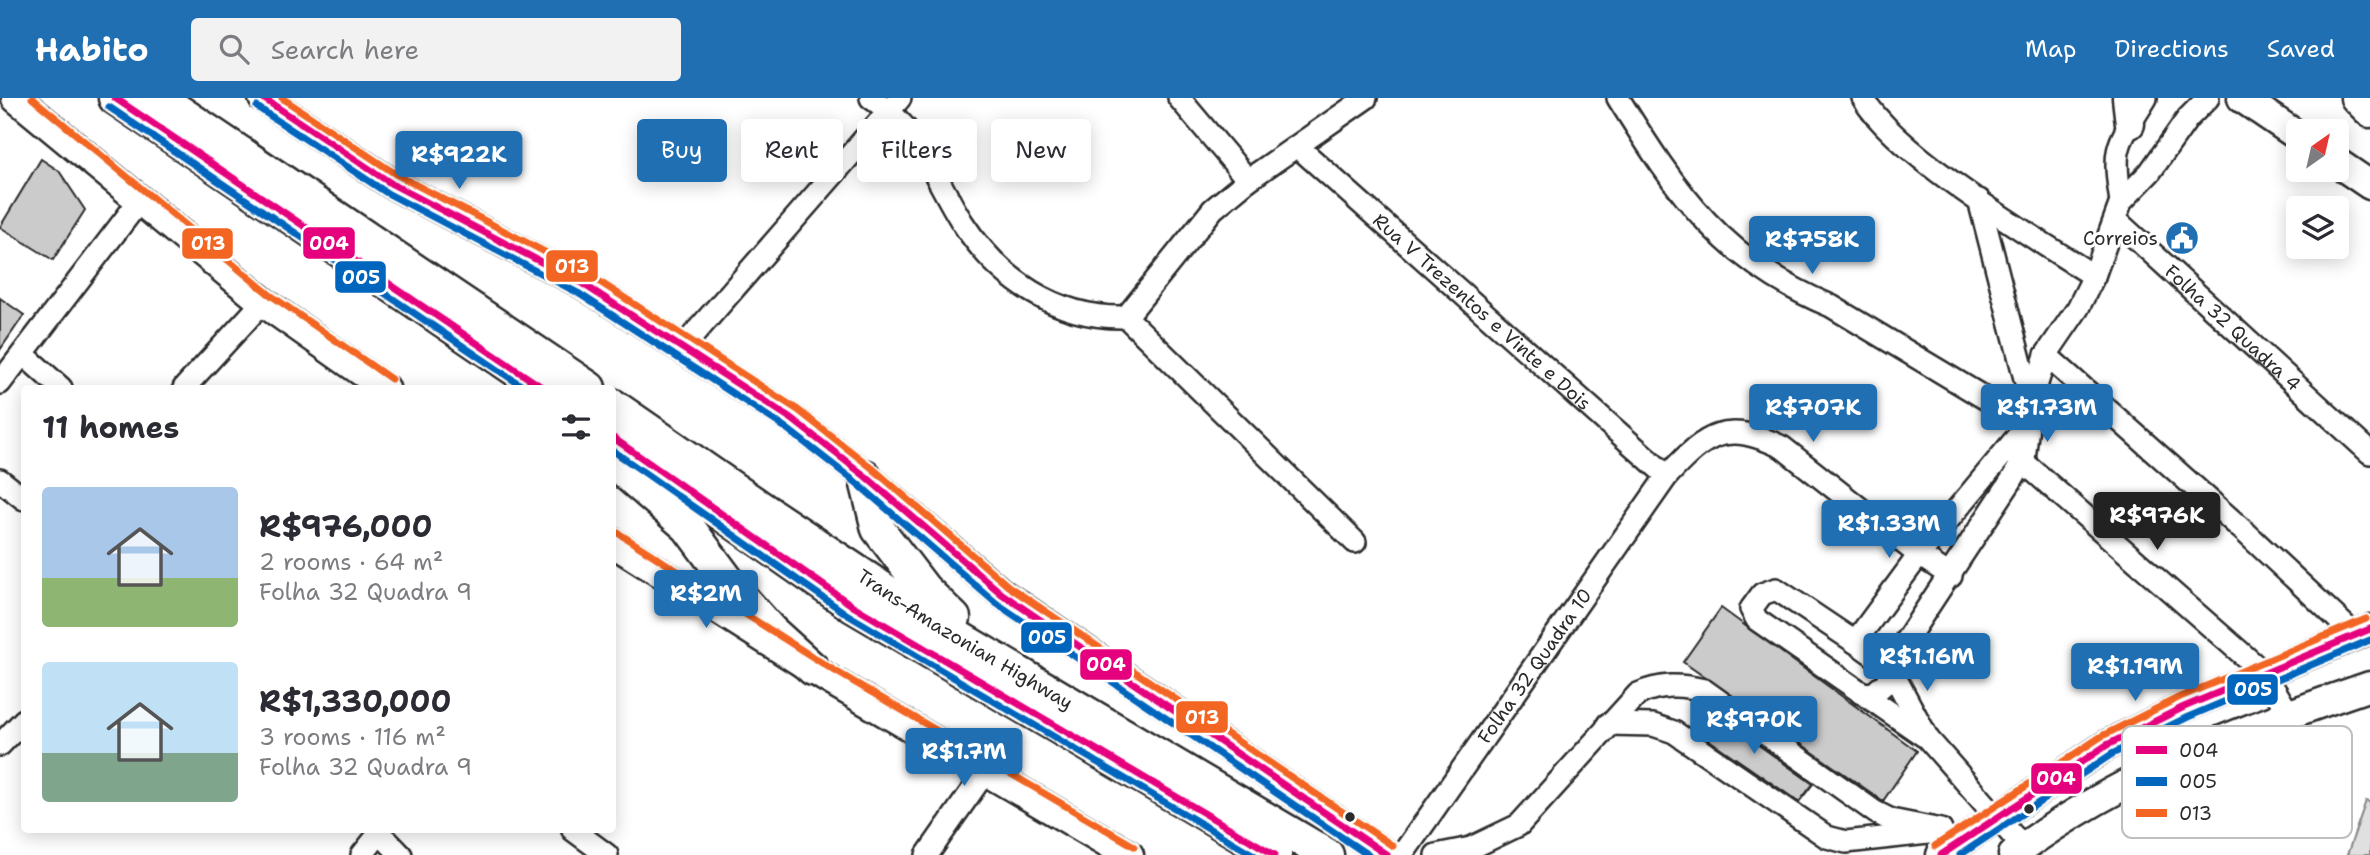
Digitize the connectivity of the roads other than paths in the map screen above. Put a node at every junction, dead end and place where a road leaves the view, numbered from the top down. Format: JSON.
{"nodes":[{"id":1,"x":16,"y":98,"type":"edge"},
{"id":2,"x":115,"y":98,"type":"edge"},
{"id":3,"x":159,"y":98,"type":"edge"},
{"id":4,"x":263,"y":98,"type":"edge"},
{"id":5,"x":871,"y":98,"type":"edge"},
{"id":6,"x":1179,"y":98,"type":"edge"},
{"id":7,"x":1366,"y":98,"type":"edge"},
{"id":8,"x":1619,"y":98,"type":"edge"},
{"id":9,"x":1863,"y":98,"type":"edge"},
{"id":10,"x":2146,"y":98,"type":"edge"},
{"id":11,"x":2208,"y":98,"type":"edge"},
{"id":12,"x":2242,"y":98,"type":"edge"},
{"id":13,"x":2355,"y":98,"type":"edge"},
{"id":14,"x":895,"y":104,"type":"edge"},
{"id":15,"x":2129,"y":111,"type":"edge"},
{"id":16,"x":2370,"y":113,"type":"edge"},
{"id":17,"x":2286,"y":128,"type":"edge"},
{"id":18,"x":1298,"y":146,"type":"junction"},
{"id":19,"x":2349,"y":171,"type":"edge"},
{"id":20,"x":1248,"y":180,"type":"junction"},
{"id":21,"x":2370,"y":185,"type":"edge"},
{"id":22,"x":139,"y":200,"type":"junction"},
{"id":23,"x":1979,"y":200,"type":"junction"},
{"id":24,"x":2118,"y":211,"type":"junction"},
{"id":25,"x":2094,"y":276,"type":"junction"},
{"id":26,"x":263,"y":302,"type":"junction"},
{"id":27,"x":1126,"y":317,"type":"junction"},
{"id":28,"x":683,"y":347,"type":"junction"},
{"id":29,"x":23,"y":354,"type":"junction"},
{"id":30,"x":2046,"y":355,"type":"junction"},
{"id":31,"x":0,"y":383,"type":"edge"},
{"id":32,"x":58,"y":385,"type":"edge"},
{"id":33,"x":187,"y":385,"type":"edge"},
{"id":34,"x":381,"y":385,"type":"edge"},
{"id":35,"x":539,"y":385,"type":"edge"},
{"id":36,"x":585,"y":385,"type":"edge"},
{"id":37,"x":2031,"y":402,"type":"junction"},
{"id":38,"x":616,"y":408,"type":"edge"},
{"id":39,"x":2028,"y":424,"type":"junction"},
{"id":40,"x":616,"y":440,"type":"edge"},
{"id":41,"x":2370,"y":453,"type":"edge"},
{"id":42,"x":2015,"y":454,"type":"junction"},
{"id":43,"x":616,"y":464,"type":"edge"},
{"id":44,"x":865,"y":476,"type":"junction"},
{"id":45,"x":1667,"y":476,"type":"junction"},
{"id":46,"x":1355,"y":542,"type":"dead end"},
{"id":47,"x":616,"y":545,"type":"edge"},
{"id":48,"x":1919,"y":555,"type":"junction"},
{"id":49,"x":1951,"y":576,"type":"junction"},
{"id":50,"x":2363,"y":633,"type":"edge"},
{"id":51,"x":1855,"y":642,"type":"junction"},
{"id":52,"x":1889,"y":666,"type":"junction"},
{"id":53,"x":813,"y":669,"type":"junction"},
{"id":54,"x":2265,"y":674,"type":"junction"},
{"id":55,"x":1028,"y":679,"type":"junction"},
{"id":56,"x":2370,"y":686,"type":"edge"},
{"id":57,"x":1861,"y":693,"type":"junction"},
{"id":58,"x":2289,"y":714,"type":"junction"},
{"id":59,"x":21,"y":723,"type":"edge"},
{"id":60,"x":1608,"y":723,"type":"junction"},
{"id":61,"x":2143,"y":726,"type":"edge"},
{"id":62,"x":2257,"y":726,"type":"edge"},
{"id":63,"x":2122,"y":737,"type":"edge"},
{"id":64,"x":1928,"y":739,"type":"junction"},
{"id":65,"x":0,"y":745,"type":"edge"},
{"id":66,"x":985,"y":772,"type":"junction"},
{"id":67,"x":2122,"y":785,"type":"edge"},
{"id":68,"x":1989,"y":824,"type":"junction"},
{"id":69,"x":378,"y":833,"type":"edge"},
{"id":70,"x":383,"y":833,"type":"edge"},
{"id":71,"x":577,"y":833,"type":"edge"},
{"id":72,"x":1941,"y":842,"type":"edge"},
{"id":73,"x":2018,"y":851,"type":"edge"},
{"id":74,"x":362,"y":855,"type":"edge"},
{"id":75,"x":401,"y":855,"type":"edge"},
{"id":76,"x":607,"y":855,"type":"edge"},
{"id":77,"x":927,"y":855,"type":"edge"},
{"id":78,"x":1129,"y":855,"type":"edge"},
{"id":79,"x":1275,"y":855,"type":"edge"},
{"id":80,"x":1327,"y":855,"type":"edge"},
{"id":81,"x":1387,"y":855,"type":"edge"},
{"id":82,"x":1402,"y":855,"type":"edge"},
{"id":83,"x":1436,"y":855,"type":"edge"}],
"edges":[{"from":1,"to":22,"type":"main road"},
{"from":2,"to":35,"type":"highway"},
{"from":3,"to":36,"type":"highway"},
{"from":4,"to":28,"type":"main road"},
{"from":5,"to":14,"type":"street"},
{"from":6,"to":20,"type":"street"},
{"from":7,"to":18,"type":"street"},
{"from":8,"to":39,"type":"street"},
{"from":9,"to":23,"type":"street"},
{"from":10,"to":15,"type":"street"},
{"from":11,"to":24,"type":"street"},
{"from":12,"to":17,"type":"main road"},
{"from":13,"to":16,"type":"main road"},
{"from":14,"to":27,"type":"street"},
{"from":14,"to":28,"type":"street"},
{"from":15,"to":24,"type":"street"},
{"from":18,"to":20,"type":"street"},
{"from":18,"to":45,"type":"street","name":"Rua V Trezentos e Vinte e Dois"},
{"from":19,"to":21,"type":"main road"},
{"from":20,"to":27,"type":"street"},
{"from":22,"to":26,"type":"main road"},
{"from":22,"to":29,"type":"street"},
{"from":23,"to":25,"type":"street"},
{"from":23,"to":37,"type":"street"},
{"from":24,"to":25,"type":"street"},
{"from":24,"to":41,"type":"street","name":"Folha 32 Quadra 4"},
{"from":25,"to":30,"type":"street"},
{"from":26,"to":33,"type":"street"},
{"from":26,"to":34,"type":"main road"},
{"from":27,"to":46,"type":"street"},
{"from":28,"to":44,"type":"main road"},
{"from":29,"to":31,"type":"street"},
{"from":29,"to":32,"type":"street"},
{"from":30,"to":37,"type":"street"},
{"from":30,"to":50,"type":"street"},
{"from":37,"to":39,"type":"street"},
{"from":38,"to":55,"type":"highway","name":"Trans-Amazonian Highway"},
{"from":39,"to":42,"type":"street"},
{"from":40,"to":79,"type":"highway","name":"Trans-Amazonian Highway"},
{"from":42,"to":48,"type":"street"},
{"from":42,"to":49,"type":"street"},
{"from":42,"to":54,"type":"street"},
{"from":43,"to":53,"type":"highway"},
{"from":44,"to":55,"type":"highway"},
{"from":44,"to":81,"type":"main road"},
{"from":45,"to":48,"type":"street","name":"Folha 32 Quadra 10"},
{"from":45,"to":82,"type":"street","name":"Folha 32 Quadra 10"},
{"from":47,"to":53,"type":"main road"},
{"from":48,"to":49,"type":"street","name":"Folha 32 Quadra 10"},
{"from":48,"to":51,"type":"street"},
{"from":49,"to":52,"type":"street"},
{"from":50,"to":54,"type":"main road"},
{"from":51,"to":52,"type":"street"},
{"from":51,"to":57,"type":"street"},
{"from":52,"to":57,"type":"street"},
{"from":52,"to":64,"type":"street"},
{"from":53,"to":66,"type":"main road"},
{"from":54,"to":58,"type":"street"},
{"from":54,"to":61,"type":"main road"},
{"from":55,"to":80,"type":"highway","name":"Trans-Amazonian Highway"},
{"from":56,"to":58,"type":"main road"},
{"from":57,"to":64,"type":"street"},
{"from":58,"to":62,"type":"main road"},
{"from":59,"to":65,"type":"street"},
{"from":60,"to":72,"type":"street"},
{"from":60,"to":72,"type":"street"},
{"from":60,"to":83,"type":"street"},
{"from":63,"to":68,"type":"main road"},
{"from":64,"to":68,"type":"street"},
{"from":66,"to":77,"type":"street"},
{"from":66,"to":78,"type":"main road"},
{"from":67,"to":73,"type":"main road"},
{"from":68,"to":72,"type":"main road"},
{"from":68,"to":73,"type":"street"},
{"from":69,"to":74,"type":"street"},
{"from":70,"to":75,"type":"street"},
{"from":71,"to":76,"type":"street"}]}
